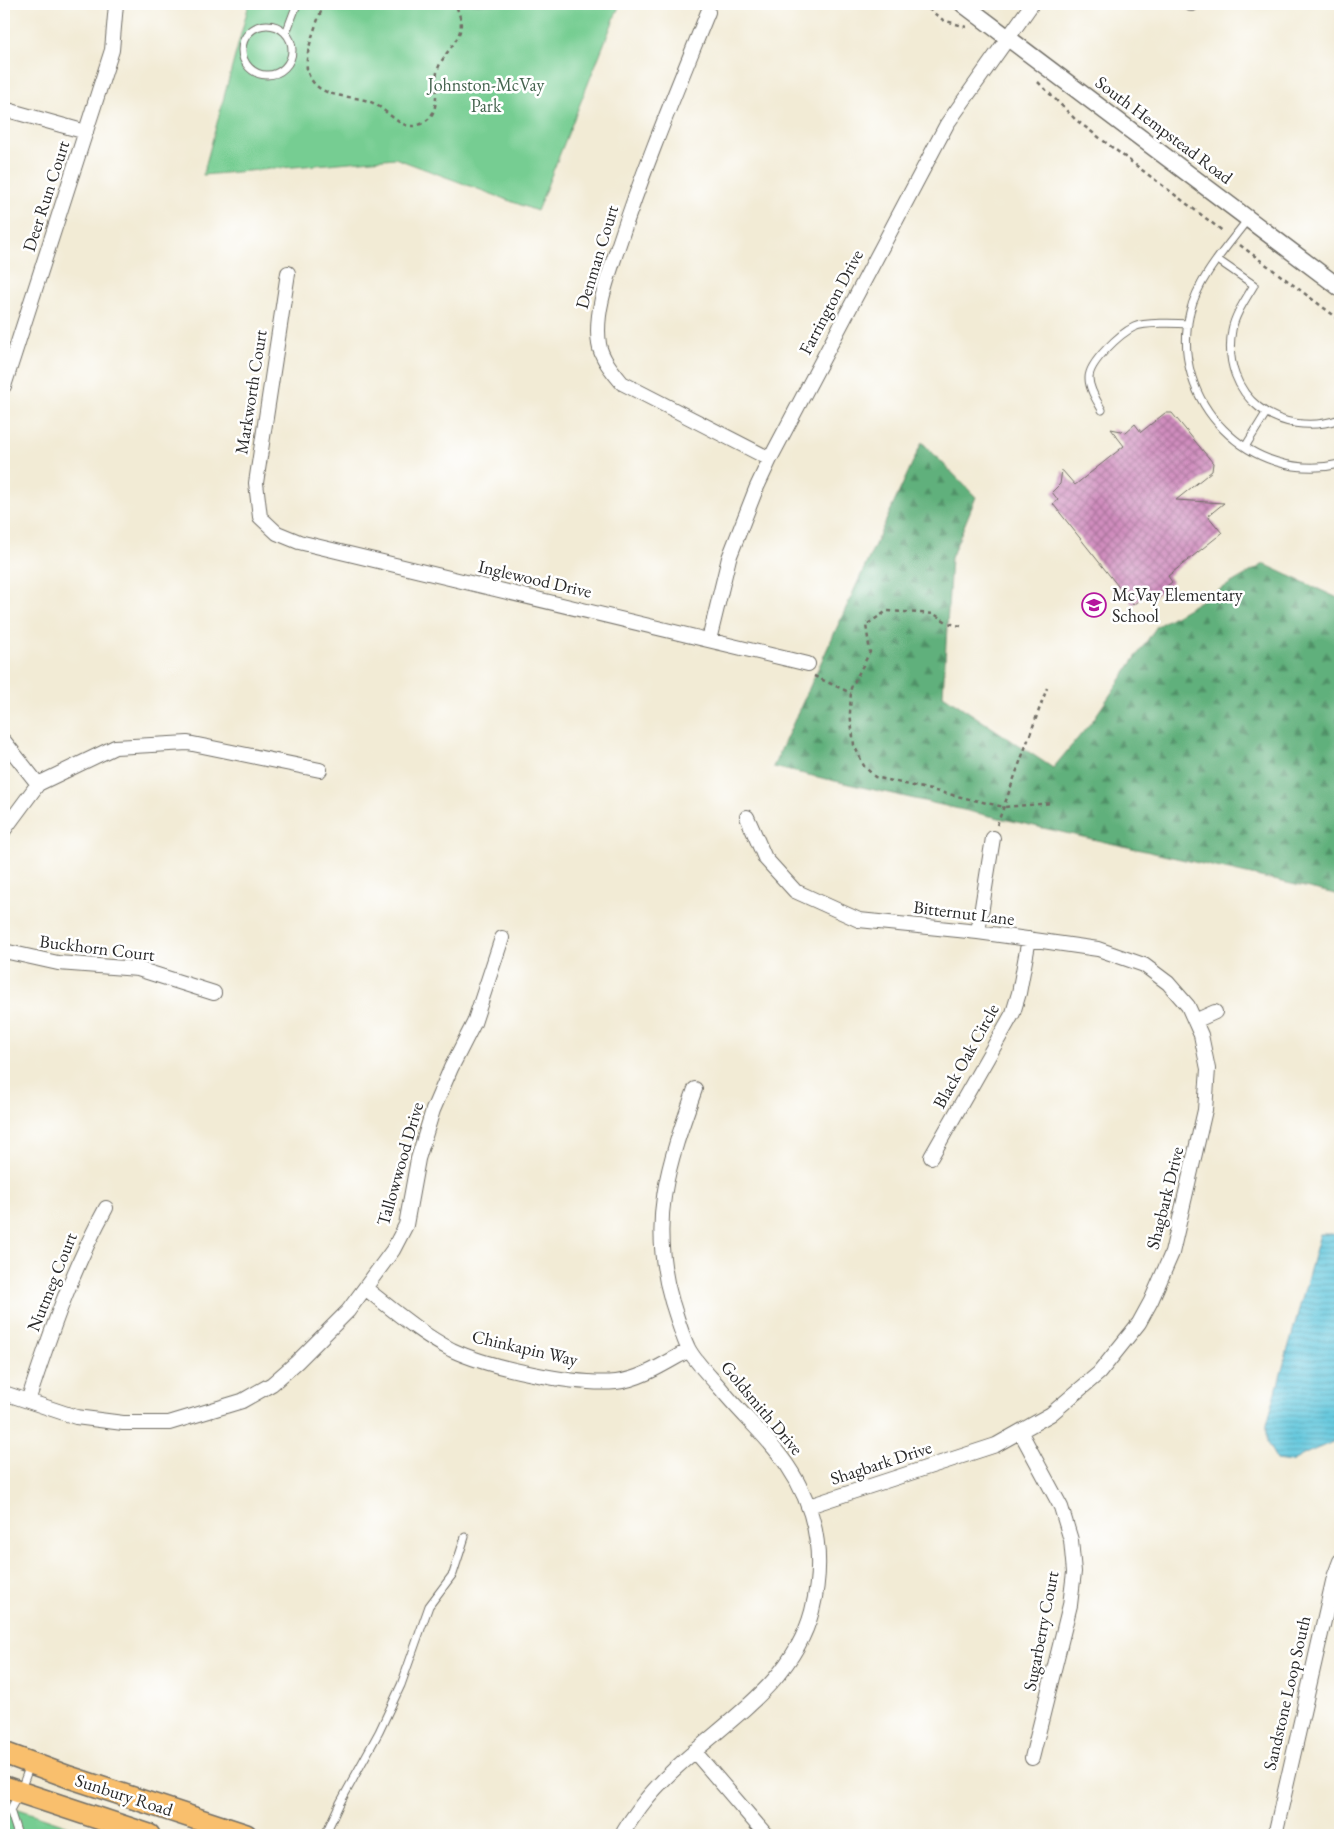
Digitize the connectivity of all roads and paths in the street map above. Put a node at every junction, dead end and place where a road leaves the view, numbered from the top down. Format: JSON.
{"nodes":[{"id":1,"x":116,"y":4,"type":"edge"},
{"id":2,"x":297,"y":4,"type":"edge"},
{"id":3,"x":324,"y":4,"type":"edge"},
{"id":4,"x":455,"y":4,"type":"edge"},
{"id":5,"x":922,"y":4,"type":"edge"},
{"id":6,"x":963,"y":4,"type":"edge"},
{"id":7,"x":1032,"y":4,"type":"edge"},
{"id":8,"x":708,"y":12,"type":"dead end"},
{"id":9,"x":971,"y":30,"type":"dead end"},
{"id":10,"x":286,"y":33,"type":"junction"},
{"id":11,"x":1007,"y":36,"type":"junction"},
{"id":12,"x":1035,"y":79,"type":"dead end"},
{"id":13,"x":4,"y":109,"type":"edge"},
{"id":14,"x":86,"y":132,"type":"junction"},
{"id":15,"x":1248,"y":219,"type":"junction"},
{"id":16,"x":1220,"y":229,"type":"dead end"},
{"id":17,"x":1246,"y":249,"type":"dead end"},
{"id":18,"x":1218,"y":260,"type":"junction"},
{"id":19,"x":288,"y":273,"type":"dead end"},
{"id":20,"x":1340,"y":288,"type":"edge"},
{"id":21,"x":1340,"y":320,"type":"edge"},
{"id":22,"x":1188,"y":324,"type":"junction"},
{"id":23,"x":4,"y":386,"type":"edge"},
{"id":24,"x":1102,"y":410,"type":"dead end"},
{"id":25,"x":1266,"y":413,"type":"junction"},
{"id":26,"x":1340,"y":419,"type":"edge"},
{"id":27,"x":1245,"y":448,"type":"junction"},
{"id":28,"x":770,"y":459,"type":"junction"},
{"id":29,"x":1340,"y":464,"type":"edge"},
{"id":30,"x":260,"y":517,"type":"joint"},
{"id":31,"x":961,"y":626,"type":"dead end"},
{"id":32,"x":709,"y":640,"type":"junction"},
{"id":33,"x":808,"y":664,"type":"joint"},
{"id":34,"x":1047,"y":688,"type":"dead end"},
{"id":35,"x":851,"y":693,"type":"junction"},
{"id":36,"x":4,"y":741,"type":"edge"},
{"id":37,"x":320,"y":770,"type":"dead end"},
{"id":38,"x":38,"y":784,"type":"junction"},
{"id":39,"x":1053,"y":803,"type":"dead end"},
{"id":40,"x":1004,"y":807,"type":"junction"},
{"id":41,"x":747,"y":817,"type":"dead end"},
{"id":42,"x":4,"y":830,"type":"edge"},
{"id":43,"x":993,"y":838,"type":"joint"},
{"id":44,"x":978,"y":932,"type":"junction"},
{"id":45,"x":502,"y":938,"type":"dead end"},
{"id":46,"x":1029,"y":939,"type":"junction"},
{"id":47,"x":4,"y":951,"type":"edge"},
{"id":48,"x":214,"y":993,"type":"dead end"},
{"id":49,"x":1215,"y":1012,"type":"dead end"},
{"id":50,"x":1195,"y":1021,"type":"junction"},
{"id":51,"x":695,"y":1089,"type":"dead end"},
{"id":52,"x":931,"y":1156,"type":"dead end"},
{"id":53,"x":106,"y":1208,"type":"dead end"},
{"id":54,"x":365,"y":1288,"type":"junction"},
{"id":55,"x":689,"y":1350,"type":"junction"},
{"id":56,"x":4,"y":1393,"type":"edge"},
{"id":57,"x":28,"y":1400,"type":"junction"},
{"id":58,"x":1021,"y":1433,"type":"junction"},
{"id":59,"x":809,"y":1506,"type":"junction"},
{"id":60,"x":465,"y":1537,"type":"dead end"},
{"id":61,"x":1340,"y":1561,"type":"edge"},
{"id":62,"x":694,"y":1751,"type":"junction"},
{"id":63,"x":4,"y":1753,"type":"edge"},
{"id":64,"x":1032,"y":1758,"type":"dead end"},
{"id":65,"x":31,"y":1763,"type":"junction"},
{"id":66,"x":9,"y":1800,"type":"edge"},
{"id":67,"x":18,"y":1835,"type":"edge"},
{"id":68,"x":149,"y":1835,"type":"edge"},
{"id":69,"x":246,"y":1835,"type":"edge"},
{"id":70,"x":325,"y":1835,"type":"edge"},
{"id":71,"x":622,"y":1835,"type":"edge"},
{"id":72,"x":766,"y":1835,"type":"edge"},
{"id":73,"x":1275,"y":1835,"type":"edge"}],
"edges":[{"from":1,"to":14,"type":"street","name":"Deer Run Court"},
{"from":2,"to":10,"type":"lane"},
{"from":3,"to":4,"type":"path"},
{"from":5,"to":9,"type":"path"},
{"from":6,"to":11,"type":"street","name":"South Hempstead Road"},
{"from":7,"to":11,"type":"street","name":"Farrington Drive"},
{"from":8,"to":28,"type":"street","name":"Denman Court"},
{"from":10,"to":10,"type":"lane"},
{"from":11,"to":15,"type":"street","name":"South Hempstead Road"},
{"from":11,"to":28,"type":"street","name":"Farrington Drive"},
{"from":12,"to":16,"type":"path"},
{"from":13,"to":14,"type":"street"},
{"from":14,"to":23,"type":"street","name":"Deer Run Court"},
{"from":15,"to":18,"type":"lane"},
{"from":15,"to":20,"type":"street","name":"South Hempstead Road"},
{"from":17,"to":21,"type":"path"},
{"from":18,"to":22,"type":"lane"},
{"from":18,"to":25,"type":"lane"},
{"from":19,"to":30,"type":"street","name":"Markworth Court"},
{"from":22,"to":24,"type":"lane"},
{"from":22,"to":27,"type":"lane"},
{"from":25,"to":26,"type":"lane"},
{"from":25,"to":27,"type":"lane"},
{"from":27,"to":29,"type":"lane"},
{"from":28,"to":32,"type":"street","name":"Farrington Drive"},
{"from":30,"to":32,"type":"street","name":"Inglewood Drive"},
{"from":31,"to":35,"type":"path"},
{"from":32,"to":33,"type":"street","name":"Inglewood Drive"},
{"from":33,"to":35,"type":"path"},
{"from":34,"to":40,"type":"path"},
{"from":35,"to":40,"type":"path"},
{"from":36,"to":38,"type":"street"},
{"from":37,"to":38,"type":"street"},
{"from":38,"to":42,"type":"street"},
{"from":39,"to":40,"type":"path"},
{"from":40,"to":43,"type":"path"},
{"from":41,"to":44,"type":"street","name":"Bitternut Lane"},
{"from":43,"to":44,"type":"street"},
{"from":44,"to":46,"type":"street","name":"Bitternut Lane"},
{"from":45,"to":54,"type":"street","name":"Tallowwood Drive"},
{"from":46,"to":50,"type":"street","name":"Bitternut Lane"},
{"from":46,"to":52,"type":"street","name":"Black Oak Circle"},
{"from":47,"to":48,"type":"street","name":"Buckhorn Court"},
{"from":49,"to":50,"type":"street"},
{"from":50,"to":58,"type":"street","name":"Shagbark Drive"},
{"from":51,"to":55,"type":"street","name":"Goldsmith Drive"},
{"from":53,"to":57,"type":"street","name":"Nutmeg Court"},
{"from":54,"to":55,"type":"street","name":"Chinkapin Way"},
{"from":54,"to":57,"type":"street","name":"Tallowwood Drive"},
{"from":55,"to":59,"type":"street","name":"Goldsmith Drive"},
{"from":56,"to":57,"type":"street","name":"Tallowwood Drive"},
{"from":58,"to":59,"type":"street","name":"Shagbark Drive"},
{"from":58,"to":64,"type":"street","name":"Sugarberry Court"},
{"from":59,"to":62,"type":"street","name":"Goldsmith Drive"},
{"from":60,"to":70,"type":"lane"},
{"from":61,"to":73,"type":"street","name":"Sandstone Loop South"},
{"from":62,"to":71,"type":"street","name":"Goldsmith Drive"},
{"from":62,"to":72,"type":"street"},
{"from":63,"to":65,"type":"main road","name":"Sunbury Road"},
{"from":65,"to":66,"type":"lane"},
{"from":65,"to":69,"type":"main road","name":"Sunbury Road"},
{"from":66,"to":67,"type":"lane"},
{"from":66,"to":68,"type":"main road","name":"Sunbury Road"}]}
